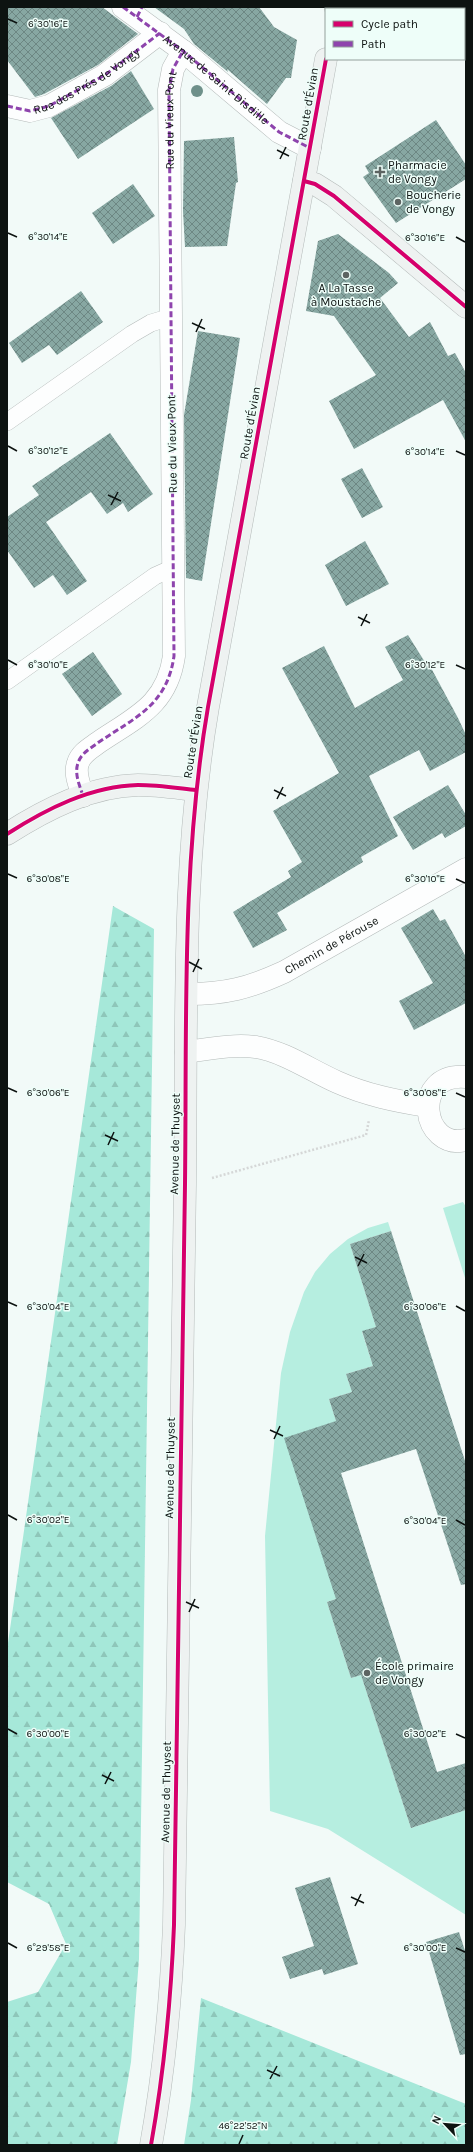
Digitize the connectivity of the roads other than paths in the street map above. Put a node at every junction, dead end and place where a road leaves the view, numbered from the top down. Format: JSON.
{"nodes":[{"id":1,"x":134,"y":10,"type":"edge"},
{"id":2,"x":160,"y":33,"type":"junction"},
{"id":3,"x":183,"y":51,"type":"junction"},
{"id":4,"x":326,"y":60,"type":"edge"},
{"id":5,"x":7,"y":106,"type":"edge"},
{"id":6,"x":310,"y":148,"type":"junction"},
{"id":7,"x":304,"y":181,"type":"junction"},
{"id":8,"x":466,"y":307,"type":"edge"},
{"id":9,"x":171,"y":317,"type":"junction"},
{"id":10,"x":7,"y":422,"type":"edge"},
{"id":11,"x":173,"y":571,"type":"junction"},
{"id":12,"x":7,"y":681,"type":"edge"},
{"id":13,"x":196,"y":790,"type":"junction"},
{"id":14,"x":82,"y":796,"type":"junction"},
{"id":15,"x":7,"y":834,"type":"edge"},
{"id":16,"x":466,"y":869,"type":"edge"},
{"id":17,"x":187,"y":994,"type":"junction"},
{"id":18,"x":186,"y":1052,"type":"junction"},
{"id":19,"x":466,"y":1077,"type":"edge"},
{"id":20,"x":428,"y":1106,"type":"junction"},
{"id":21,"x":466,"y":1140,"type":"edge"},
{"id":22,"x":151,"y":2145,"type":"edge"}],
"edges":[{"from":1,"to":2,"type":"street","name":"Avenue de Saint-Disdille"},
{"from":2,"to":3,"type":"street","name":"Avenue de Saint-Disdille"},
{"from":2,"to":5,"type":"street","name":"Rue des Prés de Vongy"},
{"from":3,"to":6,"type":"street","name":"Avenue de Saint-Disdille"},
{"from":3,"to":9,"type":"street","name":"Rue du Vieux Pont"},
{"from":4,"to":6,"type":"street","name":"Route d'Évian"},
{"from":6,"to":7,"type":"street","name":"Route d'Évian"},
{"from":7,"to":8,"type":"street"},
{"from":7,"to":13,"type":"street","name":"Route d'Évian"},
{"from":9,"to":10,"type":"lane"},
{"from":9,"to":11,"type":"street","name":"Rue du Vieux Pont"},
{"from":11,"to":12,"type":"lane"},
{"from":11,"to":14,"type":"street","name":"Rue du Vieux Pont"},
{"from":13,"to":14,"type":"street"},
{"from":13,"to":17,"type":"street","name":"Avenue de Thuyset"},
{"from":14,"to":15,"type":"street"},
{"from":16,"to":17,"type":"street","name":"Chemin de Pérouse"},
{"from":17,"to":18,"type":"street","name":"Avenue de Thuyset"},
{"from":18,"to":20,"type":"street"},
{"from":18,"to":22,"type":"street","name":"Avenue de Thuyset"},
{"from":19,"to":20,"type":"street"},
{"from":20,"to":21,"type":"street"}]}
